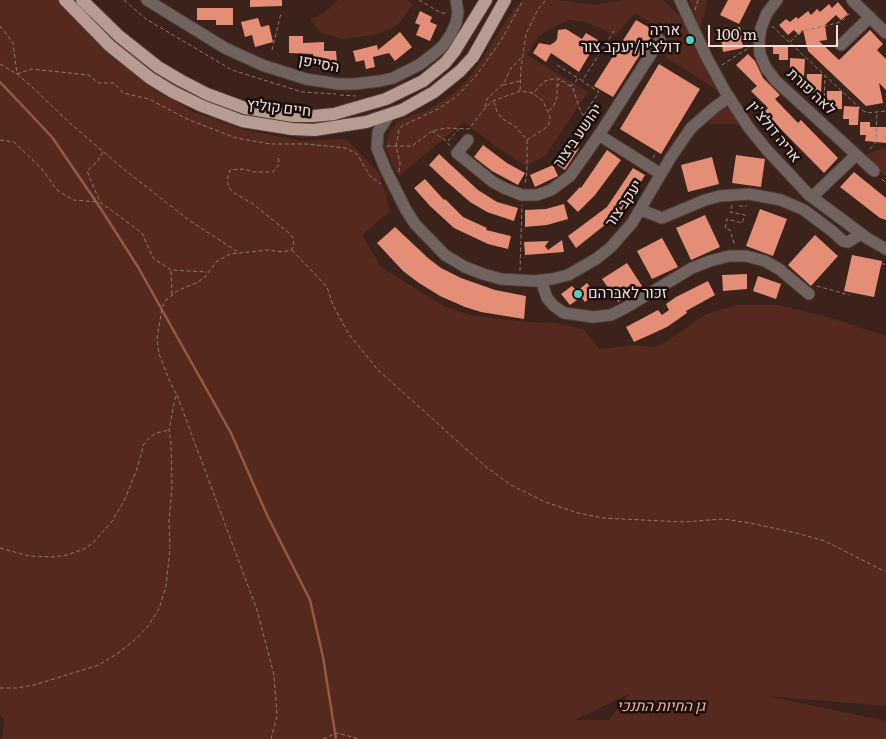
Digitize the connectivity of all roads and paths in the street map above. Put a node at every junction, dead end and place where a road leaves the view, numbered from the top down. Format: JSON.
{"nodes":[{"id":1,"x":65,"y":0,"type":"edge"},
{"id":2,"x":82,"y":0,"type":"edge"},
{"id":3,"x":124,"y":0,"type":"edge"},
{"id":4,"x":147,"y":0,"type":"edge"},
{"id":5,"x":419,"y":0,"type":"edge"},
{"id":6,"x":456,"y":0,"type":"edge"},
{"id":7,"x":486,"y":0,"type":"edge"},
{"id":8,"x":505,"y":0,"type":"edge"},
{"id":9,"x":546,"y":0,"type":"edge"},
{"id":10,"x":680,"y":0,"type":"edge"},
{"id":11,"x":777,"y":0,"type":"edge"},
{"id":12,"x":854,"y":3,"type":"edge"},
{"id":13,"x":458,"y":12,"type":"junction"},
{"id":14,"x":281,"y":13,"type":"dead end"},
{"id":15,"x":870,"y":17,"type":"junction"},
{"id":16,"x":764,"y":19,"type":"junction"},
{"id":17,"x":0,"y":26,"type":"edge"},
{"id":18,"x":614,"y":31,"type":"dead end"},
{"id":19,"x":886,"y":33,"type":"edge"},
{"id":20,"x":660,"y":40,"type":"dead end"},
{"id":21,"x":759,"y":41,"type":"junction"},
{"id":22,"x":790,"y":42,"type":"junction"},
{"id":23,"x":841,"y":44,"type":"dead end"},
{"id":24,"x":272,"y":50,"type":"dead end"},
{"id":25,"x":522,"y":57,"type":"junction"},
{"id":26,"x":0,"y":64,"type":"edge"},
{"id":27,"x":557,"y":65,"type":"dead end"},
{"id":28,"x":714,"y":71,"type":"junction"},
{"id":29,"x":17,"y":74,"type":"junction"},
{"id":30,"x":826,"y":76,"type":"junction"},
{"id":31,"x":558,"y":79,"type":"junction"},
{"id":32,"x":577,"y":79,"type":"dead end"},
{"id":33,"x":520,"y":81,"type":"junction"},
{"id":34,"x":562,"y":81,"type":"junction"},
{"id":35,"x":582,"y":81,"type":"junction"},
{"id":36,"x":500,"y":86,"type":"junction"},
{"id":37,"x":570,"y":86,"type":"junction"},
{"id":38,"x":557,"y":88,"type":"junction"},
{"id":39,"x":520,"y":91,"type":"junction"},
{"id":40,"x":533,"y":93,"type":"junction"},
{"id":41,"x":356,"y":96,"type":"dead end"},
{"id":42,"x":729,"y":97,"type":"junction"},
{"id":43,"x":485,"y":108,"type":"junction"},
{"id":44,"x":886,"y":111,"type":"edge"},
{"id":45,"x":549,"y":112,"type":"junction"},
{"id":46,"x":876,"y":112,"type":"junction"},
{"id":47,"x":390,"y":115,"type":"junction"},
{"id":48,"x":584,"y":116,"type":"junction"},
{"id":49,"x":823,"y":125,"type":"junction"},
{"id":50,"x":459,"y":129,"type":"junction"},
{"id":51,"x":432,"y":131,"type":"junction"},
{"id":52,"x":599,"y":135,"type":"junction"},
{"id":53,"x":0,"y":140,"type":"edge"},
{"id":54,"x":468,"y":140,"type":"dead end"},
{"id":55,"x":527,"y":140,"type":"dead end"},
{"id":56,"x":447,"y":142,"type":"junction"},
{"id":57,"x":377,"y":148,"type":"junction"},
{"id":58,"x":870,"y":149,"type":"dead end"},
{"id":59,"x":103,"y":152,"type":"junction"},
{"id":60,"x":458,"y":153,"type":"junction"},
{"id":61,"x":278,"y":155,"type":"dead end"},
{"id":62,"x":856,"y":155,"type":"junction"},
{"id":63,"x":874,"y":171,"type":"dead end"},
{"id":64,"x":661,"y":174,"type":"junction"},
{"id":65,"x":749,"y":194,"type":"junction"},
{"id":66,"x":812,"y":197,"type":"junction"},
{"id":67,"x":100,"y":202,"type":"junction"},
{"id":68,"x":641,"y":210,"type":"junction"},
{"id":69,"x":861,"y":234,"type":"junction"},
{"id":70,"x":886,"y":249,"type":"edge"},
{"id":71,"x":292,"y":250,"type":"junction"},
{"id":72,"x":239,"y":253,"type":"junction"},
{"id":73,"x":739,"y":256,"type":"junction"},
{"id":74,"x":881,"y":264,"type":"dead end"},
{"id":75,"x":886,"y":264,"type":"edge"},
{"id":76,"x":171,"y":270,"type":"junction"},
{"id":77,"x":208,"y":272,"type":"junction"},
{"id":78,"x":541,"y":280,"type":"junction"},
{"id":79,"x":825,"y":288,"type":"dead end"},
{"id":80,"x":809,"y":294,"type":"dead end"},
{"id":81,"x":172,"y":295,"type":"junction"},
{"id":82,"x":849,"y":295,"type":"dead end"},
{"id":83,"x":176,"y":393,"type":"junction"},
{"id":84,"x":169,"y":430,"type":"junction"},
{"id":85,"x":0,"y":548,"type":"edge"},
{"id":86,"x":886,"y":572,"type":"edge"},
{"id":87,"x":0,"y":688,"type":"edge"},
{"id":88,"x":271,"y":739,"type":"edge"},
{"id":89,"x":323,"y":739,"type":"edge"},
{"id":90,"x":360,"y":739,"type":"edge"}],
"edges":[{"from":1,"to":47,"type":"main road","name":"חיים קוליץ"},
{"from":2,"to":7,"type":"main road","name":"חיים קוליץ"},
{"from":3,"to":41,"type":"path"},
{"from":4,"to":13,"type":"street","name":"הסייפן"},
{"from":5,"to":13,"type":"path"},
{"from":6,"to":13,"type":"street","name":"הסייפן"},
{"from":8,"to":47,"type":"main road","name":"חיים קוליץ"},
{"from":9,"to":25,"type":"path"},
{"from":10,"to":28,"type":"street","name":"אריה דולצ'ין"},
{"from":11,"to":16,"type":"street","name":"לאה פורת"},
{"from":12,"to":15,"type":"street"},
{"from":12,"to":22,"type":"path"},
{"from":14,"to":24,"type":"path"},
{"from":15,"to":19,"type":"street"},
{"from":15,"to":23,"type":"street"},
{"from":16,"to":21,"type":"street","name":"לאה פורת"},
{"from":16,"to":22,"type":"path","name":"לאה פורת"},
{"from":17,"to":29,"type":"path"},
{"from":18,"to":35,"type":"path"},
{"from":20,"to":52,"type":"street","name":"יהושע ביצור"},
{"from":21,"to":28,"type":"path"},
{"from":21,"to":49,"type":"street","name":"לאה פורת"},
{"from":22,"to":30,"type":"path","name":"לאה פורת"},
{"from":25,"to":33,"type":"path"},
{"from":25,"to":36,"type":"path"},
{"from":26,"to":29,"type":"path"},
{"from":27,"to":35,"type":"path"},
{"from":28,"to":42,"type":"street","name":"אריה דולצ'ין"},
{"from":29,"to":59,"type":"path"},
{"from":30,"to":46,"type":"path","name":"לאה פורת"},
{"from":30,"to":49,"type":"path"},
{"from":31,"to":34,"type":"path"},
{"from":31,"to":38,"type":"path"},
{"from":31,"to":40,"type":"path"},
{"from":32,"to":37,"type":"path"},
{"from":33,"to":36,"type":"path"},
{"from":33,"to":39,"type":"path"},
{"from":34,"to":37,"type":"path"},
{"from":34,"to":38,"type":"path"},
{"from":35,"to":48,"type":"path"},
{"from":36,"to":43,"type":"path"},
{"from":37,"to":48,"type":"path"},
{"from":38,"to":45,"type":"path"},
{"from":39,"to":40,"type":"path"},
{"from":39,"to":43,"type":"path"},
{"from":40,"to":45,"type":"path"},
{"from":42,"to":64,"type":"street","name":"יעקב צור"},
{"from":42,"to":66,"type":"street","name":"אריה דולצ'ין"},
{"from":43,"to":50,"type":"path"},
{"from":44,"to":46,"type":"path","name":"לאה פורת"},
{"from":45,"to":55,"type":"path"},
{"from":46,"to":58,"type":"path"},
{"from":47,"to":57,"type":"street"},
{"from":48,"to":52,"type":"path"},
{"from":49,"to":62,"type":"street","name":"לאה פורת"},
{"from":50,"to":51,"type":"path"},
{"from":50,"to":56,"type":"path"},
{"from":51,"to":56,"type":"path"},
{"from":51,"to":57,"type":"path"},
{"from":52,"to":60,"type":"street","name":"יהושע ביצור"},
{"from":52,"to":64,"type":"street"},
{"from":53,"to":67,"type":"path"},
{"from":54,"to":60,"type":"street"},
{"from":56,"to":60,"type":"path"},
{"from":57,"to":78,"type":"street","name":"יעקב צור"},
{"from":59,"to":67,"type":"path"},
{"from":59,"to":72,"type":"path"},
{"from":61,"to":71,"type":"path"},
{"from":62,"to":63,"type":"street","name":"לאה פורת"},
{"from":62,"to":66,"type":"street"},
{"from":64,"to":68,"type":"street","name":"יעקב צור"},
{"from":65,"to":68,"type":"street"},
{"from":65,"to":69,"type":"street"},
{"from":65,"to":73,"type":"path"},
{"from":66,"to":69,"type":"street","name":"אריה דולצ'ין"},
{"from":67,"to":76,"type":"path"},
{"from":68,"to":78,"type":"street","name":"יעקב צור"},
{"from":69,"to":70,"type":"street","name":"אריה דולצ'ין"},
{"from":71,"to":72,"type":"path"},
{"from":71,"to":86,"type":"path"},
{"from":72,"to":77,"type":"path"},
{"from":73,"to":78,"type":"street"},
{"from":73,"to":80,"type":"street"},
{"from":74,"to":75,"type":"path"},
{"from":76,"to":77,"type":"path"},
{"from":76,"to":81,"type":"path"},
{"from":77,"to":81,"type":"path"},
{"from":79,"to":82,"type":"path"},
{"from":81,"to":83,"type":"path"},
{"from":83,"to":84,"type":"path"},
{"from":83,"to":88,"type":"path"},
{"from":84,"to":85,"type":"path"},
{"from":84,"to":87,"type":"path"},
{"from":89,"to":90,"type":"path"}]}
